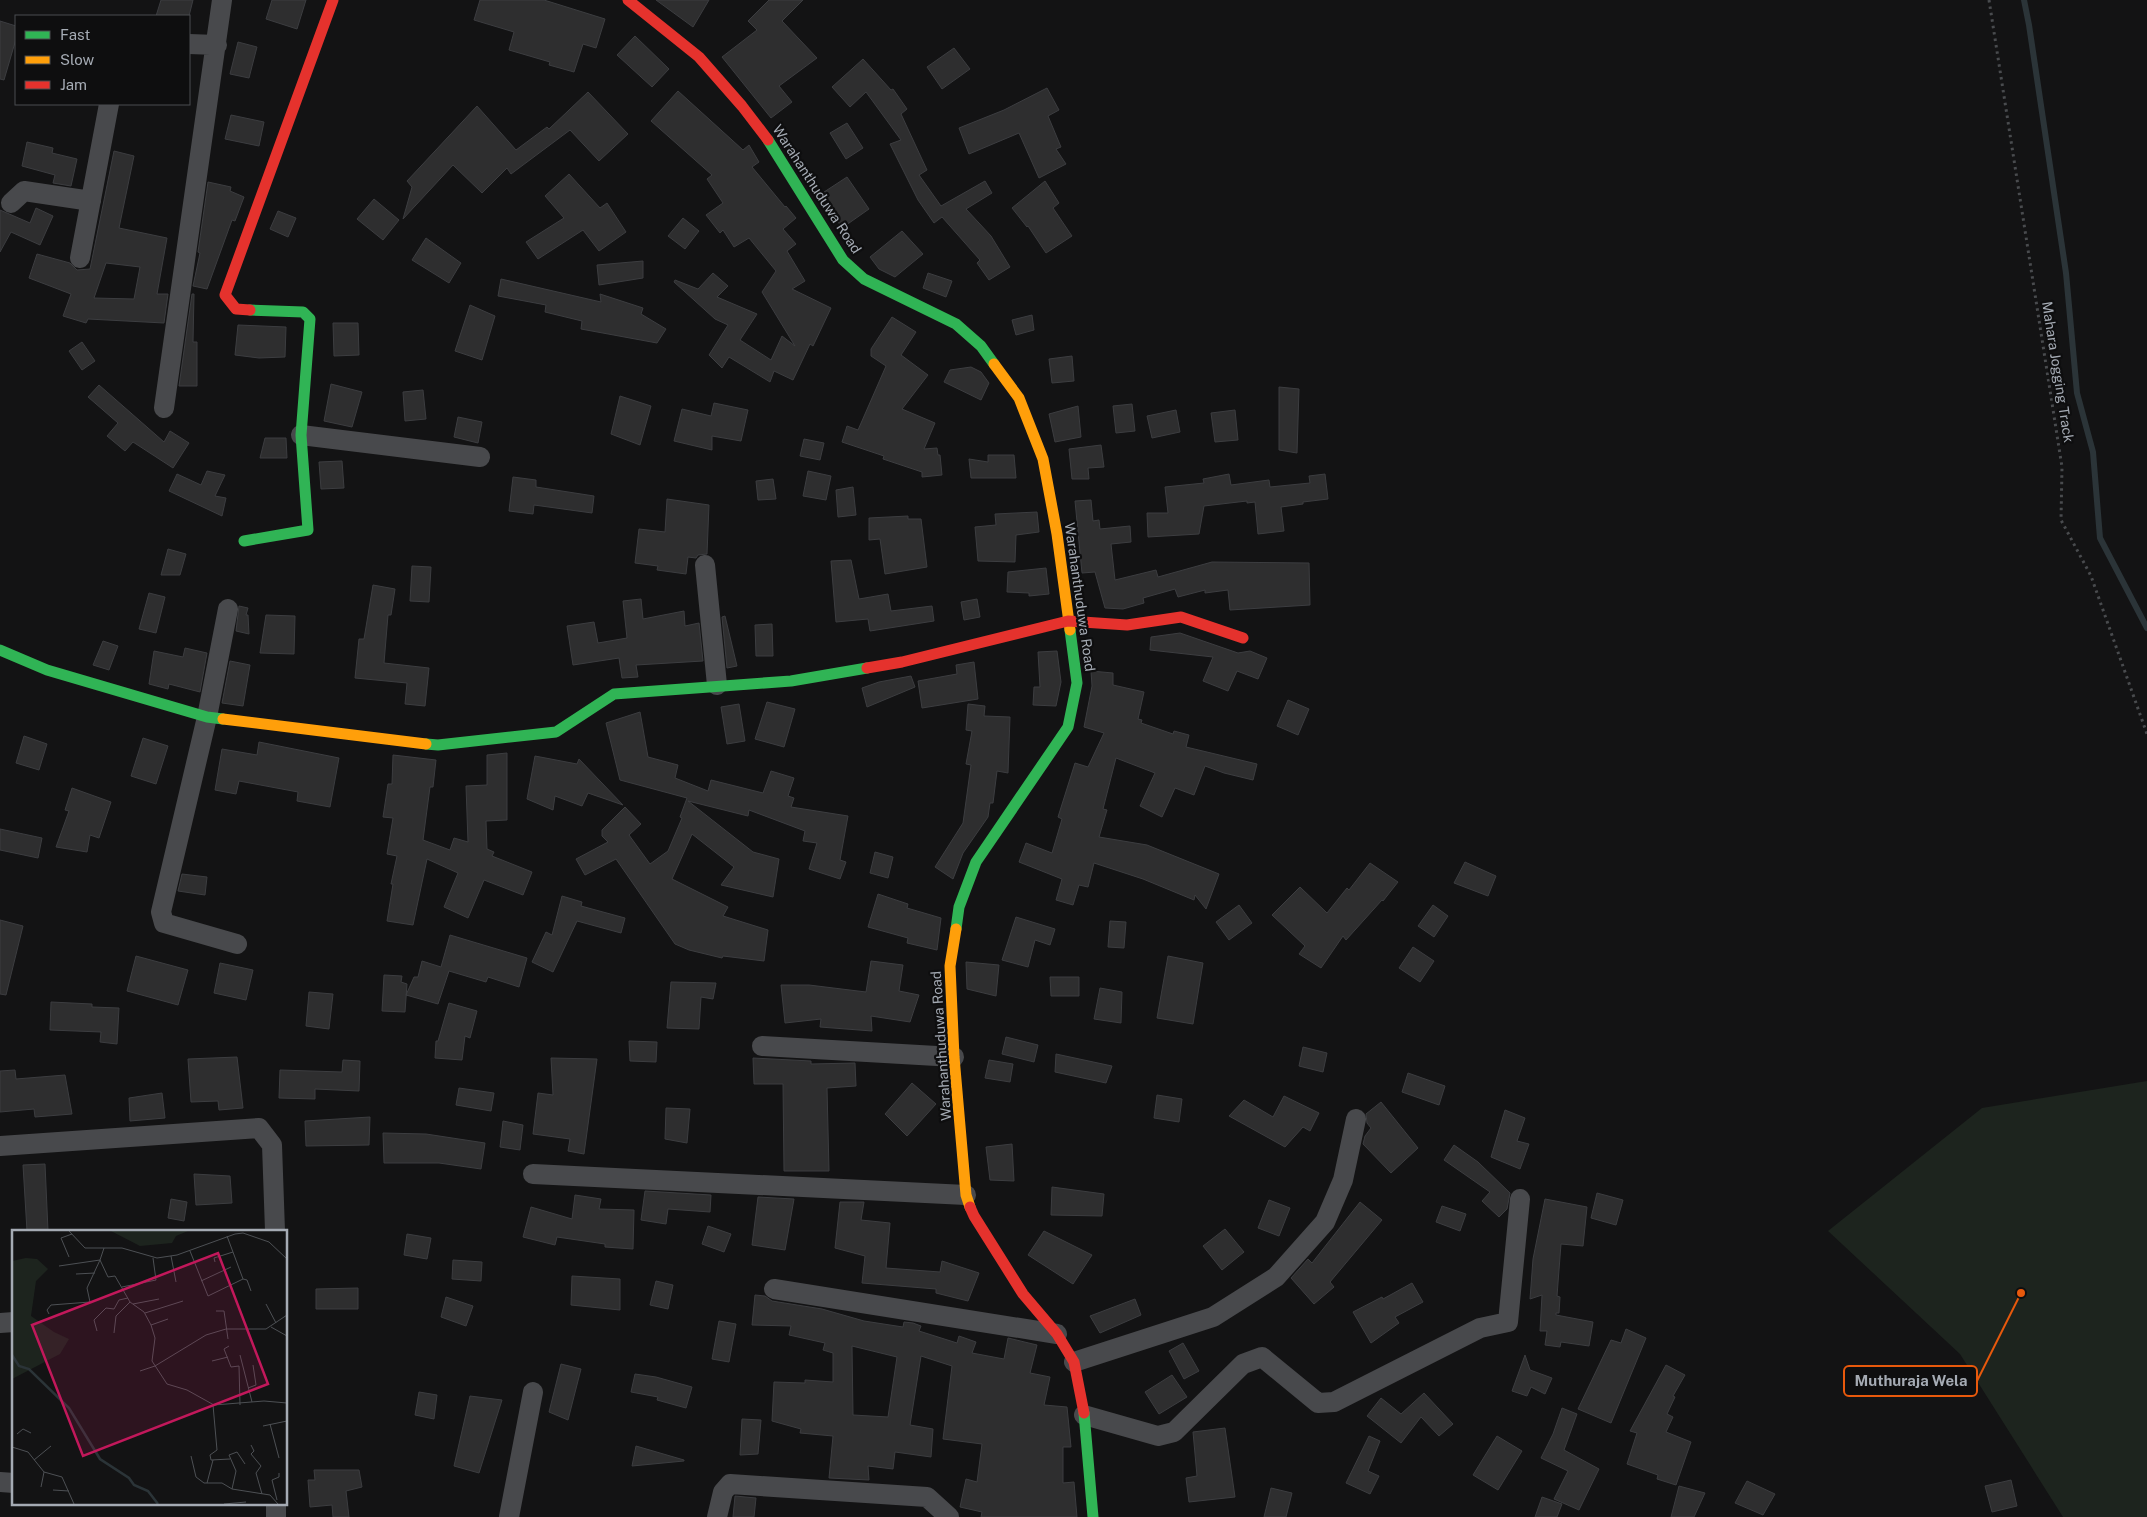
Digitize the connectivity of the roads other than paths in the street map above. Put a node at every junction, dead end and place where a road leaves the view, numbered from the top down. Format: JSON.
{"nodes":[{"id":1,"x":222,"y":0,"type":"edge"},
{"id":2,"x":333,"y":0,"type":"edge"},
{"id":3,"x":633,"y":2,"type":"edge"},
{"id":4,"x":190,"y":44,"type":"edge"},
{"id":5,"x":217,"y":45,"type":"junction"},
{"id":6,"x":110,"y":105,"type":"edge"},
{"id":7,"x":91,"y":201,"type":"junction"},
{"id":8,"x":11,"y":203,"type":"dead end"},
{"id":9,"x":80,"y":258,"type":"dead end"},
{"id":10,"x":164,"y":408,"type":"dead end"},
{"id":11,"x":301,"y":435,"type":"junction"},
{"id":12,"x":480,"y":457,"type":"dead end"},
{"id":13,"x":244,"y":541,"type":"dead end"},
{"id":14,"x":705,"y":565,"type":"dead end"},
{"id":15,"x":228,"y":609,"type":"dead end"},
{"id":16,"x":1068,"y":621,"type":"junction"},
{"id":17,"x":1243,"y":638,"type":"dead end"},
{"id":18,"x":0,"y":650,"type":"edge"},
{"id":19,"x":717,"y":685,"type":"junction"},
{"id":20,"x":207,"y":717,"type":"junction"},
{"id":21,"x":237,"y":944,"type":"dead end"},
{"id":22,"x":762,"y":1046,"type":"dead end"},
{"id":23,"x":954,"y":1057,"type":"junction"},
{"id":24,"x":1356,"y":1119,"type":"dead end"},
{"id":25,"x":0,"y":1146,"type":"edge"},
{"id":26,"x":533,"y":1174,"type":"dead end"},
{"id":27,"x":966,"y":1195,"type":"junction"},
{"id":28,"x":1520,"y":1199,"type":"dead end"},
{"id":29,"x":276,"y":1230,"type":"edge"},
{"id":30,"x":774,"y":1289,"type":"dead end"},
{"id":31,"x":1057,"y":1334,"type":"junction"},
{"id":32,"x":1074,"y":1362,"type":"junction"},
{"id":33,"x":533,"y":1392,"type":"dead end"},
{"id":34,"x":1084,"y":1416,"type":"junction"},
{"id":35,"x":276,"y":1504,"type":"edge"},
{"id":36,"x":276,"y":1517,"type":"edge"},
{"id":37,"x":510,"y":1517,"type":"edge"},
{"id":38,"x":718,"y":1517,"type":"edge"},
{"id":39,"x":949,"y":1517,"type":"edge"},
{"id":40,"x":1093,"y":1517,"type":"edge"}],
"edges":[{"from":1,"to":5,"type":"street"},
{"from":2,"to":11,"type":"street"},
{"from":3,"to":16,"type":"street","name":"Warahanthuduwa Road"},
{"from":4,"to":5,"type":"street"},
{"from":5,"to":10,"type":"street"},
{"from":6,"to":7,"type":"street"},
{"from":7,"to":8,"type":"street"},
{"from":7,"to":9,"type":"street"},
{"from":11,"to":12,"type":"street"},
{"from":11,"to":13,"type":"street"},
{"from":14,"to":19,"type":"street"},
{"from":15,"to":20,"type":"street"},
{"from":16,"to":17,"type":"street"},
{"from":16,"to":19,"type":"street"},
{"from":16,"to":23,"type":"street","name":"Warahanthuduwa Road"},
{"from":18,"to":20,"type":"street"},
{"from":19,"to":20,"type":"street"},
{"from":20,"to":21,"type":"street"},
{"from":22,"to":23,"type":"street"},
{"from":23,"to":27,"type":"street","name":"Warahanthuduwa Road"},
{"from":24,"to":32,"type":"street"},
{"from":25,"to":29,"type":"street"},
{"from":26,"to":27,"type":"street"},
{"from":27,"to":31,"type":"street","name":"Warahanthuduwa Road"},
{"from":28,"to":34,"type":"street"},
{"from":30,"to":31,"type":"street"},
{"from":31,"to":32,"type":"street","name":"Warahanthuduwa Road"},
{"from":32,"to":34,"type":"street","name":"Warahanthuduwa Road"},
{"from":33,"to":37,"type":"street"},
{"from":34,"to":40,"type":"street","name":"Warahanthuduwa Road"},
{"from":35,"to":36,"type":"street"},
{"from":38,"to":39,"type":"street"}]}
